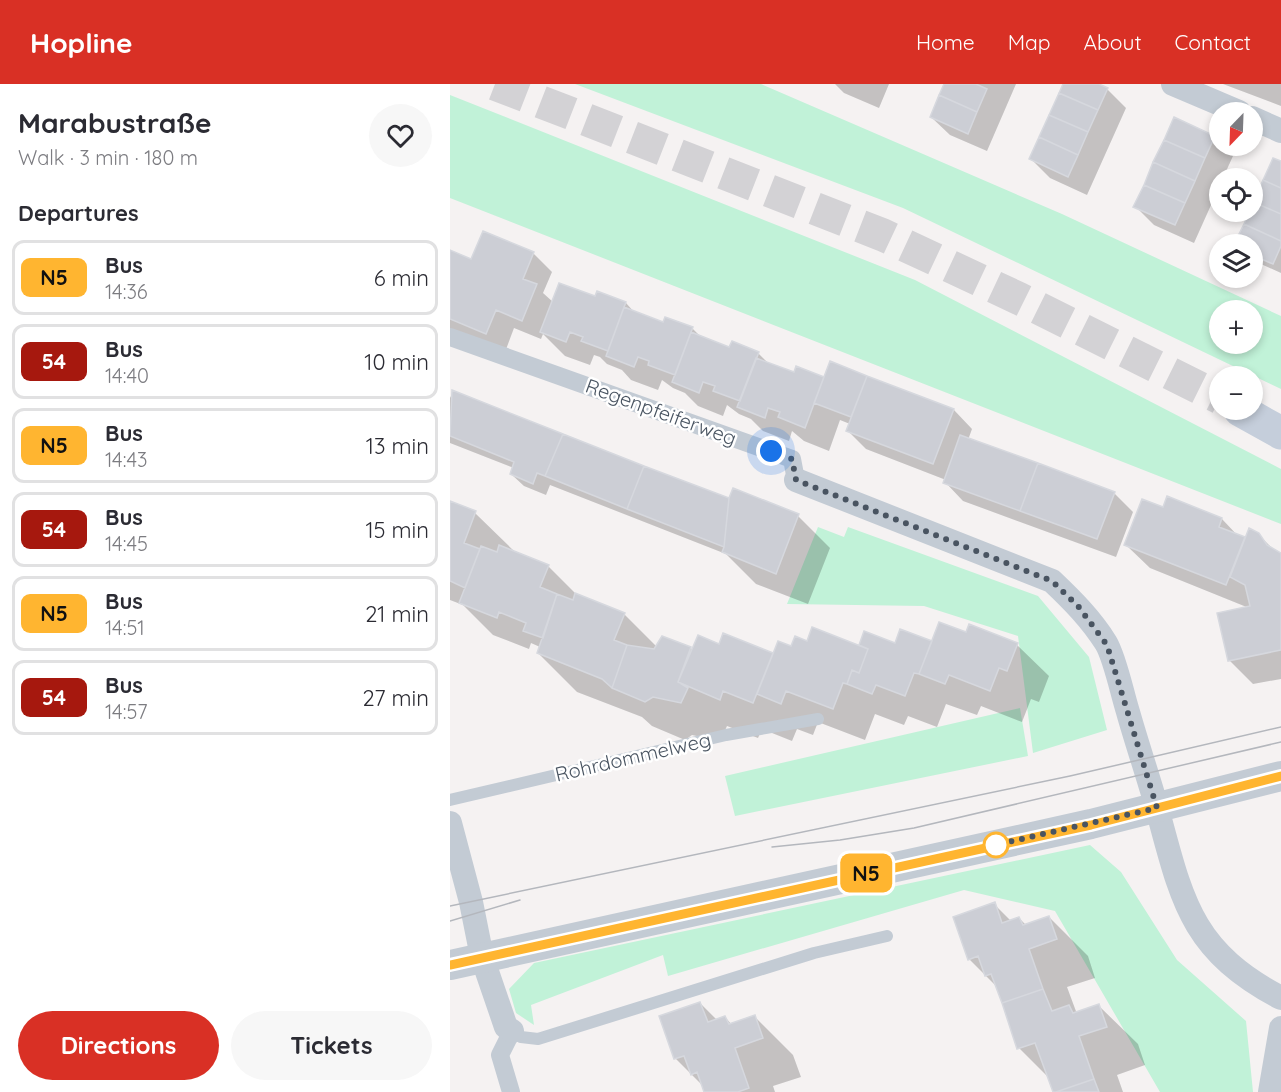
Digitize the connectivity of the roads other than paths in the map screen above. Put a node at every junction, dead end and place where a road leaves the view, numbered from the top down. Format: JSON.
{"nodes":[{"id":1,"x":1173,"y":84,"type":"edge"},
{"id":2,"x":1215,"y":102,"type":"edge"},
{"id":3,"x":1263,"y":123,"type":"edge"},
{"id":4,"x":1281,"y":131,"type":"edge"},
{"id":5,"x":450,"y":337,"type":"edge"},
{"id":6,"x":1258,"y":420,"type":"edge"},
{"id":7,"x":1281,"y":433,"type":"edge"},
{"id":8,"x":796,"y":480,"type":"joint"},
{"id":9,"x":818,"y":719,"type":"dead end"},
{"id":10,"x":1281,"y":776,"type":"edge"},
{"id":11,"x":450,"y":800,"type":"edge"},
{"id":12,"x":1157,"y":808,"type":"junction"},
{"id":13,"x":450,"y":823,"type":"edge"},
{"id":14,"x":887,"y":936,"type":"dead end"},
{"id":15,"x":482,"y":957,"type":"junction"},
{"id":16,"x":450,"y":964,"type":"edge"},
{"id":17,"x":1281,"y":998,"type":"edge"},
{"id":18,"x":1281,"y":1028,"type":"edge"},
{"id":19,"x":512,"y":1031,"type":"junction"},
{"id":20,"x":511,"y":1092,"type":"edge"},
{"id":21,"x":1270,"y":1092,"type":"edge"}],
"edges":[{"from":1,"to":2,"type":"street"},
{"from":3,"to":4,"type":"street"},
{"from":5,"to":8,"type":"street","name":"Regenpfeiferweg"},
{"from":6,"to":7,"type":"main road"},
{"from":8,"to":12,"type":"street","name":"Regenpfeiferweg"},
{"from":9,"to":11,"type":"lane","name":"Rohrdommelweg"},
{"from":10,"to":12,"type":"street"},
{"from":12,"to":15,"type":"street"},
{"from":12,"to":17,"type":"street","name":"Regenpfeiferweg"},
{"from":13,"to":15,"type":"street"},
{"from":14,"to":19,"type":"lane"},
{"from":15,"to":16,"type":"street"},
{"from":15,"to":19,"type":"street"},
{"from":18,"to":21,"type":"street"},
{"from":19,"to":20,"type":"street"}]}
